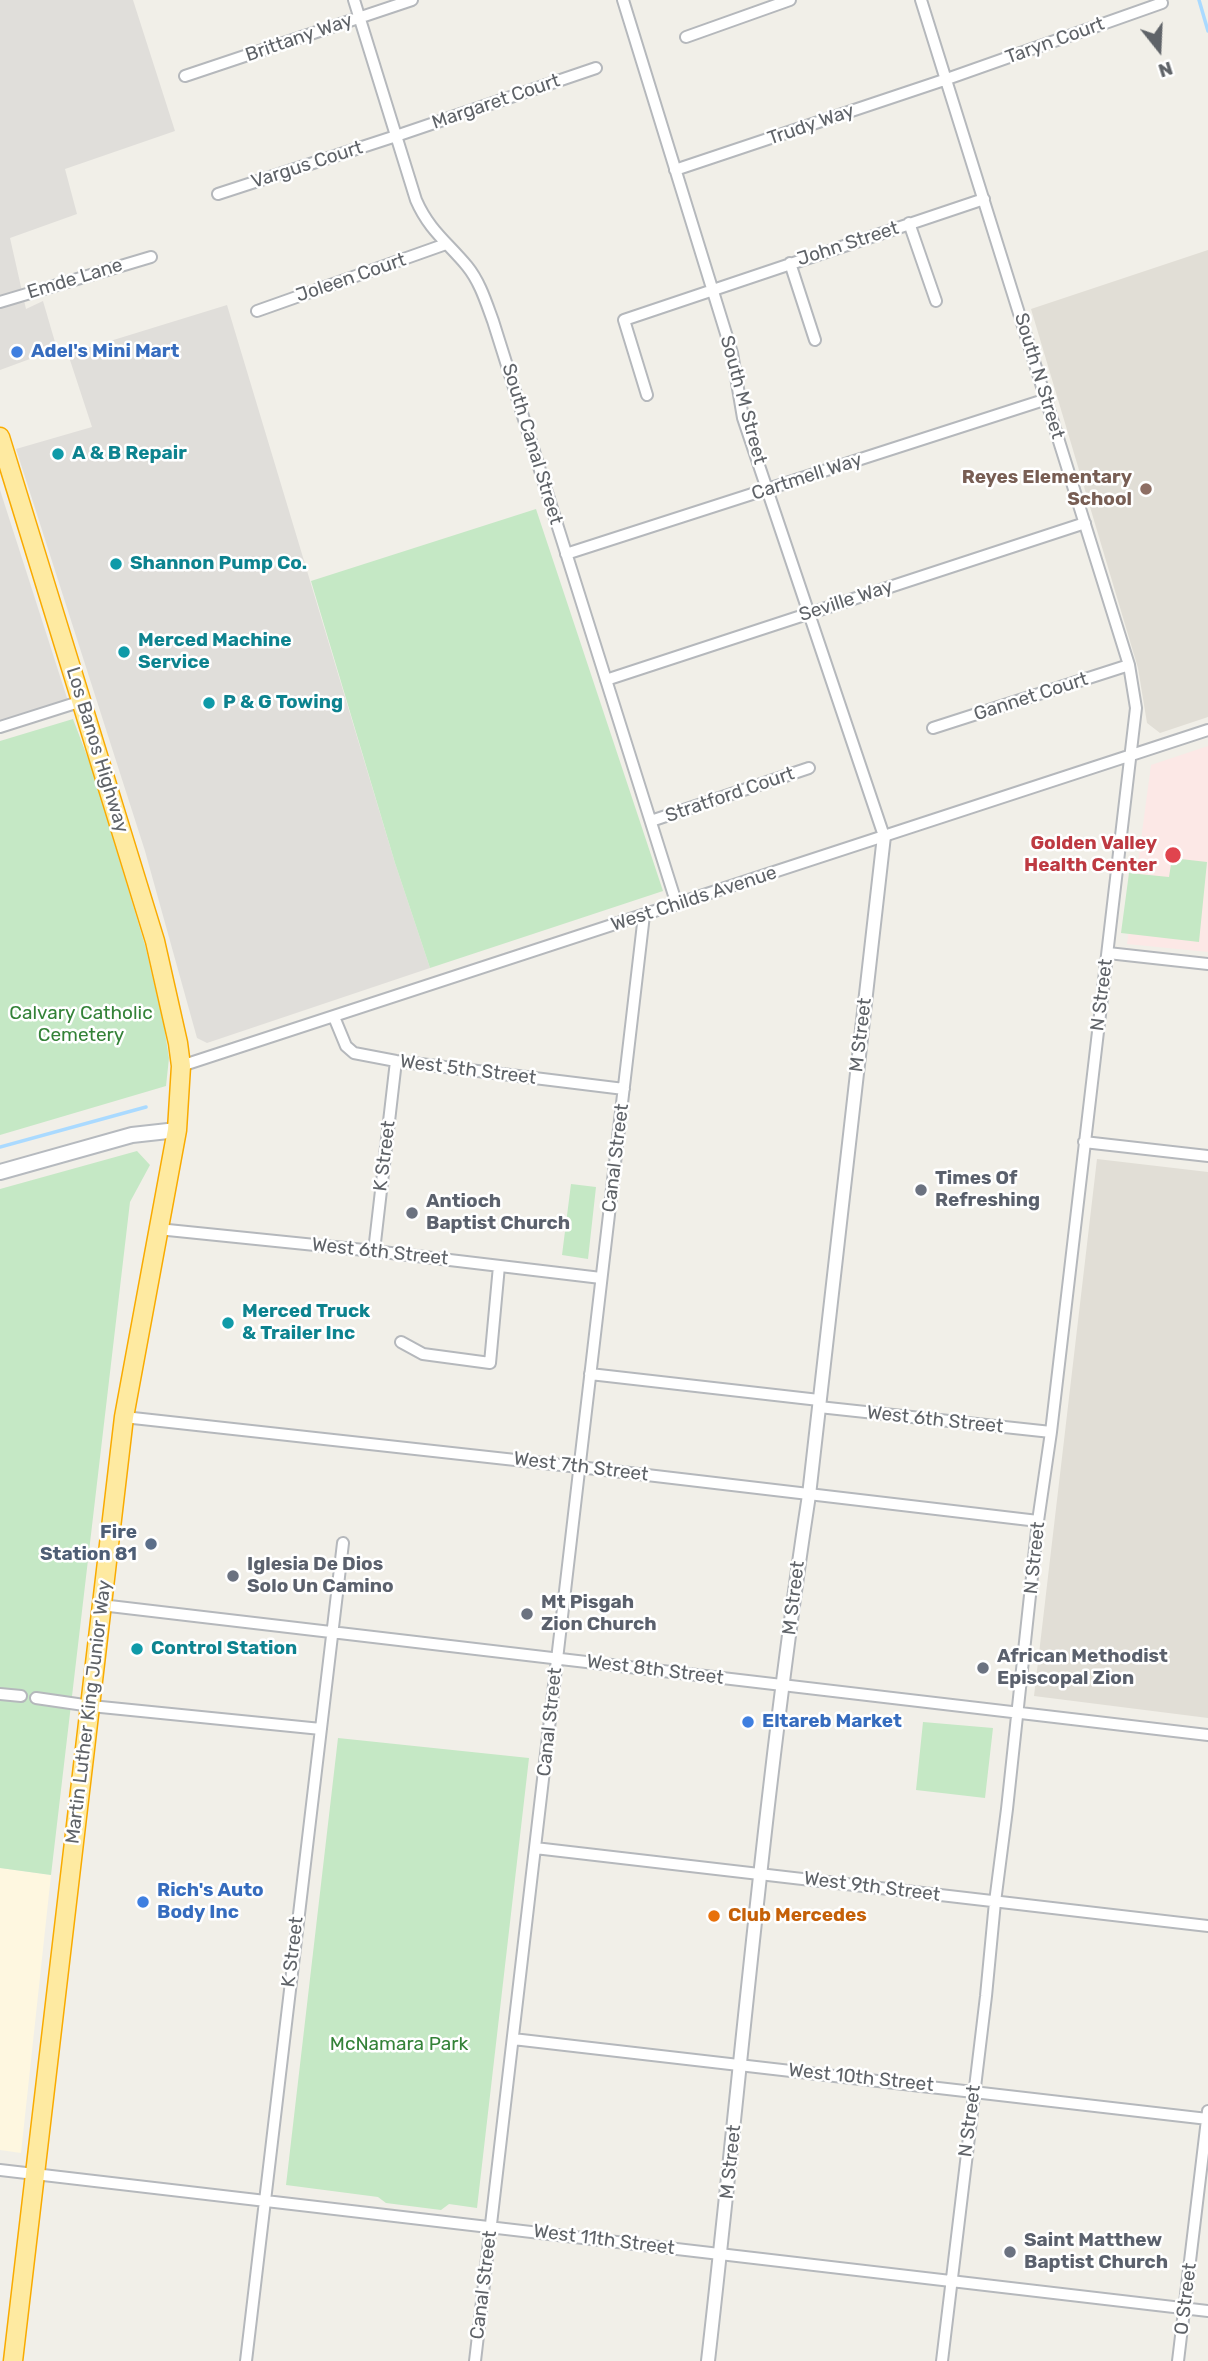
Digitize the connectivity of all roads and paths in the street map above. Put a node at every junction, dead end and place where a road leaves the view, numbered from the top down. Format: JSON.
{"nodes":[{"id":1,"x":354,"y":0,"type":"edge"},
{"id":2,"x":412,"y":0,"type":"edge"},
{"id":3,"x":623,"y":0,"type":"edge"},
{"id":4,"x":790,"y":0,"type":"edge"},
{"id":5,"x":921,"y":0,"type":"edge"},
{"id":6,"x":1162,"y":3,"type":"dead end"},
{"id":7,"x":359,"y":18,"type":"junction"},
{"id":8,"x":686,"y":37,"type":"dead end"},
{"id":9,"x":596,"y":68,"type":"dead end"},
{"id":10,"x":186,"y":76,"type":"dead end"},
{"id":11,"x":947,"y":79,"type":"junction"},
{"id":12,"x":396,"y":136,"type":"junction"},
{"id":13,"x":675,"y":170,"type":"junction"},
{"id":14,"x":218,"y":194,"type":"dead end"},
{"id":15,"x":984,"y":199,"type":"junction"},
{"id":16,"x":909,"y":223,"type":"junction"},
{"id":17,"x":446,"y":244,"type":"junction"},
{"id":18,"x":151,"y":257,"type":"dead end"},
{"id":19,"x":790,"y":263,"type":"junction"},
{"id":20,"x":712,"y":289,"type":"junction"},
{"id":21,"x":936,"y":301,"type":"dead end"},
{"id":22,"x":0,"y":302,"type":"edge"},
{"id":23,"x":257,"y":311,"type":"dead end"},
{"id":24,"x":814,"y":340,"type":"dead end"},
{"id":25,"x":647,"y":395,"type":"dead end"},
{"id":26,"x":1047,"y":399,"type":"junction"},
{"id":27,"x":0,"y":437,"type":"edge"},
{"id":28,"x":4,"y":464,"type":"edge"},
{"id":29,"x":768,"y":490,"type":"junction"},
{"id":30,"x":1086,"y":523,"type":"junction"},
{"id":31,"x":566,"y":554,"type":"junction"},
{"id":32,"x":810,"y":612,"type":"junction"},
{"id":33,"x":1129,"y":665,"type":"junction"},
{"id":34,"x":606,"y":680,"type":"junction"},
{"id":35,"x":82,"y":701,"type":"junction"},
{"id":36,"x":0,"y":727,"type":"edge"},
{"id":37,"x":933,"y":728,"type":"dead end"},
{"id":38,"x":1208,"y":730,"type":"edge"},
{"id":39,"x":1132,"y":755,"type":"junction"},
{"id":40,"x":809,"y":768,"type":"dead end"},
{"id":41,"x":651,"y":821,"type":"junction"},
{"id":42,"x":884,"y":836,"type":"junction"},
{"id":43,"x":677,"y":905,"type":"junction"},
{"id":44,"x":644,"y":915,"type":"junction"},
{"id":45,"x":1108,"y":953,"type":"junction"},
{"id":46,"x":1208,"y":964,"type":"edge"},
{"id":47,"x":334,"y":1017,"type":"junction"},
{"id":48,"x":396,"y":1061,"type":"junction"},
{"id":49,"x":181,"y":1066,"type":"junction"},
{"id":50,"x":624,"y":1089,"type":"junction"},
{"id":51,"x":177,"y":1130,"type":"junction"},
{"id":52,"x":1084,"y":1142,"type":"junction"},
{"id":53,"x":1208,"y":1156,"type":"edge"},
{"id":54,"x":0,"y":1172,"type":"edge"},
{"id":55,"x":158,"y":1229,"type":"junction"},
{"id":56,"x":374,"y":1251,"type":"junction"},
{"id":57,"x":499,"y":1266,"type":"junction"},
{"id":58,"x":601,"y":1278,"type":"junction"},
{"id":59,"x":401,"y":1342,"type":"dead end"},
{"id":60,"x":590,"y":1374,"type":"junction"},
{"id":61,"x":819,"y":1404,"type":"junction"},
{"id":62,"x":124,"y":1417,"type":"junction"},
{"id":63,"x":1051,"y":1432,"type":"junction"},
{"id":64,"x":579,"y":1467,"type":"junction"},
{"id":65,"x":809,"y":1495,"type":"junction"},
{"id":66,"x":1038,"y":1521,"type":"junction"},
{"id":67,"x":342,"y":1543,"type":"dead end"},
{"id":68,"x":101,"y":1605,"type":"junction"},
{"id":69,"x":332,"y":1632,"type":"junction"},
{"id":70,"x":557,"y":1659,"type":"junction"},
{"id":71,"x":783,"y":1685,"type":"junction"},
{"id":72,"x":0,"y":1694,"type":"edge"},
{"id":73,"x":21,"y":1696,"type":"dead end"},
{"id":74,"x":36,"y":1698,"type":"dead end"},
{"id":75,"x":90,"y":1706,"type":"junction"},
{"id":76,"x":1016,"y":1712,"type":"junction"},
{"id":77,"x":321,"y":1729,"type":"junction"},
{"id":78,"x":1208,"y":1735,"type":"edge"},
{"id":79,"x":535,"y":1848,"type":"junction"},
{"id":80,"x":761,"y":1874,"type":"junction"},
{"id":81,"x":995,"y":1902,"type":"junction"},
{"id":82,"x":1208,"y":1926,"type":"edge"},
{"id":83,"x":513,"y":2039,"type":"junction"},
{"id":84,"x":739,"y":2064,"type":"junction"},
{"id":85,"x":973,"y":2091,"type":"junction"},
{"id":86,"x":1208,"y":2116,"type":"edge"},
{"id":87,"x":0,"y":2170,"type":"edge"},
{"id":88,"x":35,"y":2175,"type":"junction"},
{"id":89,"x":265,"y":2202,"type":"junction"},
{"id":90,"x":491,"y":2227,"type":"junction"},
{"id":91,"x":721,"y":2254,"type":"junction"},
{"id":92,"x":951,"y":2281,"type":"junction"},
{"id":93,"x":1185,"y":2309,"type":"junction"},
{"id":94,"x":1208,"y":2311,"type":"edge"},
{"id":95,"x":13,"y":2361,"type":"edge"},
{"id":96,"x":246,"y":2361,"type":"edge"},
{"id":97,"x":475,"y":2361,"type":"edge"},
{"id":98,"x":708,"y":2361,"type":"edge"},
{"id":99,"x":942,"y":2361,"type":"edge"},
{"id":100,"x":1178,"y":2361,"type":"edge"}],
"edges":[{"from":1,"to":7,"type":"street","name":"South Canal Street"},
{"from":2,"to":7,"type":"street","name":"Brittany Way"},
{"from":3,"to":13,"type":"street","name":"South M Street"},
{"from":4,"to":8,"type":"street"},
{"from":5,"to":11,"type":"street","name":"South N Street"},
{"from":6,"to":11,"type":"street","name":"Taryn Court"},
{"from":7,"to":10,"type":"street","name":"Brittany Way"},
{"from":7,"to":12,"type":"street","name":"South Canal Street"},
{"from":9,"to":12,"type":"street","name":"Margaret Court"},
{"from":11,"to":13,"type":"street","name":"Trudy Way"},
{"from":11,"to":15,"type":"street","name":"South N Street"},
{"from":12,"to":14,"type":"street","name":"Vargus Court"},
{"from":12,"to":17,"type":"street","name":"South Canal Street"},
{"from":13,"to":20,"type":"street","name":"South M Street"},
{"from":15,"to":16,"type":"street","name":"John Street"},
{"from":15,"to":26,"type":"street","name":"South N Street"},
{"from":16,"to":19,"type":"street","name":"John Street"},
{"from":16,"to":21,"type":"street"},
{"from":17,"to":23,"type":"street","name":"Joleen Court"},
{"from":17,"to":31,"type":"street","name":"South Canal Street"},
{"from":18,"to":22,"type":"street","name":"Emde Lane"},
{"from":19,"to":20,"type":"street","name":"John Street"},
{"from":19,"to":24,"type":"street"},
{"from":20,"to":25,"type":"street","name":"John Street"},
{"from":20,"to":29,"type":"street","name":"South M Street"},
{"from":26,"to":29,"type":"street","name":"Cartmell Way"},
{"from":26,"to":30,"type":"street","name":"South N Street"},
{"from":27,"to":28,"type":"highway","name":"Los Banos Highway"},
{"from":28,"to":35,"type":"highway","name":"Los Banos Highway"},
{"from":29,"to":31,"type":"street","name":"Cartmell Way"},
{"from":29,"to":32,"type":"street","name":"South M Street"},
{"from":30,"to":32,"type":"street","name":"Seville Way"},
{"from":30,"to":33,"type":"street","name":"South N Street"},
{"from":31,"to":34,"type":"street","name":"South Canal Street"},
{"from":32,"to":34,"type":"street","name":"Seville Way"},
{"from":32,"to":42,"type":"street","name":"South M Street"},
{"from":33,"to":37,"type":"street","name":"Gannet Court"},
{"from":33,"to":39,"type":"street","name":"South N Street"},
{"from":34,"to":41,"type":"street","name":"South Canal Street"},
{"from":35,"to":36,"type":"street"},
{"from":35,"to":49,"type":"highway","name":"Los Banos Highway"},
{"from":38,"to":39,"type":"street","name":"West Childs Avenue"},
{"from":39,"to":42,"type":"street","name":"West Childs Avenue"},
{"from":39,"to":45,"type":"street","name":"N Street"},
{"from":40,"to":41,"type":"street","name":"Stratford Court"},
{"from":41,"to":43,"type":"street","name":"South Canal Street"},
{"from":42,"to":43,"type":"street","name":"West Childs Avenue"},
{"from":42,"to":61,"type":"street","name":"M Street"},
{"from":43,"to":44,"type":"street","name":"West Childs Avenue"},
{"from":44,"to":47,"type":"street","name":"West Childs Avenue"},
{"from":44,"to":50,"type":"street","name":"Canal Street"},
{"from":45,"to":46,"type":"street"},
{"from":45,"to":52,"type":"street","name":"N Street"},
{"from":47,"to":48,"type":"street","name":"West 5th Street"},
{"from":47,"to":49,"type":"street","name":"West Childs Avenue"},
{"from":48,"to":50,"type":"street","name":"West 5th Street"},
{"from":48,"to":56,"type":"street","name":"K Street"},
{"from":49,"to":51,"type":"highway","name":"Martin Luther King Junior Way"},
{"from":50,"to":58,"type":"street","name":"Canal Street"},
{"from":51,"to":54,"type":"main road"},
{"from":51,"to":55,"type":"highway","name":"Martin Luther King Junior Way"},
{"from":52,"to":53,"type":"street"},
{"from":52,"to":63,"type":"street","name":"N Street"},
{"from":55,"to":56,"type":"street","name":"West 6th Street"},
{"from":55,"to":62,"type":"highway","name":"Martin Luther King Junior Way"},
{"from":56,"to":57,"type":"street","name":"West 6th Street"},
{"from":57,"to":58,"type":"street","name":"West 6th Street"},
{"from":57,"to":59,"type":"street"},
{"from":58,"to":60,"type":"street","name":"Canal Street"},
{"from":60,"to":61,"type":"street","name":"West 6th Street"},
{"from":60,"to":64,"type":"street","name":"Canal Street"},
{"from":61,"to":63,"type":"street","name":"West 6th Street"},
{"from":61,"to":65,"type":"street","name":"M Street"},
{"from":62,"to":64,"type":"street","name":"West 7th Street"},
{"from":62,"to":68,"type":"highway","name":"Martin Luther King Junior Way"},
{"from":63,"to":66,"type":"street","name":"N Street"},
{"from":64,"to":65,"type":"street","name":"West 7th Street"},
{"from":64,"to":70,"type":"street","name":"Canal Street"},
{"from":65,"to":66,"type":"street","name":"West 7th Street"},
{"from":65,"to":71,"type":"street","name":"M Street"},
{"from":66,"to":76,"type":"street","name":"N Street"},
{"from":67,"to":69,"type":"street","name":"K Street"},
{"from":68,"to":69,"type":"street","name":"West 8th Street"},
{"from":68,"to":75,"type":"highway","name":"Martin Luther King Junior Way"},
{"from":69,"to":70,"type":"street","name":"West 8th Street"},
{"from":69,"to":77,"type":"street","name":"K Street"},
{"from":70,"to":71,"type":"street","name":"West 8th Street"},
{"from":70,"to":79,"type":"street","name":"Canal Street"},
{"from":71,"to":76,"type":"street","name":"West 8th Street"},
{"from":71,"to":80,"type":"street","name":"M Street"},
{"from":72,"to":73,"type":"street"},
{"from":74,"to":75,"type":"street"},
{"from":75,"to":77,"type":"street"},
{"from":75,"to":88,"type":"highway","name":"Martin Luther King Junior Way"},
{"from":76,"to":78,"type":"street","name":"West 8th Street"},
{"from":76,"to":81,"type":"street","name":"N Street"},
{"from":77,"to":89,"type":"street","name":"K Street"},
{"from":79,"to":80,"type":"street","name":"West 9th Street"},
{"from":79,"to":83,"type":"street","name":"Canal Street"},
{"from":80,"to":81,"type":"street","name":"West 9th Street"},
{"from":80,"to":84,"type":"street","name":"M Street"},
{"from":81,"to":82,"type":"street","name":"West 9th Street"},
{"from":81,"to":85,"type":"street","name":"N Street"},
{"from":83,"to":84,"type":"street","name":"West 10th Street"},
{"from":83,"to":90,"type":"street","name":"Canal Street"},
{"from":84,"to":85,"type":"street","name":"West 10th Street"},
{"from":84,"to":91,"type":"street","name":"M Street"},
{"from":85,"to":86,"type":"street","name":"West 10th Street"},
{"from":85,"to":92,"type":"street","name":"N Street"},
{"from":86,"to":93,"type":"street","name":"O Street"},
{"from":87,"to":88,"type":"street","name":"West 11th Street"},
{"from":88,"to":89,"type":"street","name":"West 11th Street"},
{"from":88,"to":95,"type":"highway","name":"Martin Luther King Junior Way"},
{"from":89,"to":90,"type":"street","name":"West 11th Street"},
{"from":89,"to":96,"type":"street","name":"K Street"},
{"from":90,"to":91,"type":"street","name":"West 11th Street"},
{"from":90,"to":97,"type":"street","name":"Canal Street"},
{"from":91,"to":92,"type":"street","name":"West 11th Street"},
{"from":91,"to":98,"type":"street","name":"M Street"},
{"from":92,"to":93,"type":"street","name":"West 11th Street"},
{"from":92,"to":99,"type":"street","name":"N Street"},
{"from":93,"to":94,"type":"street","name":"West 11th Street"},
{"from":93,"to":100,"type":"street","name":"O Street"}]}
